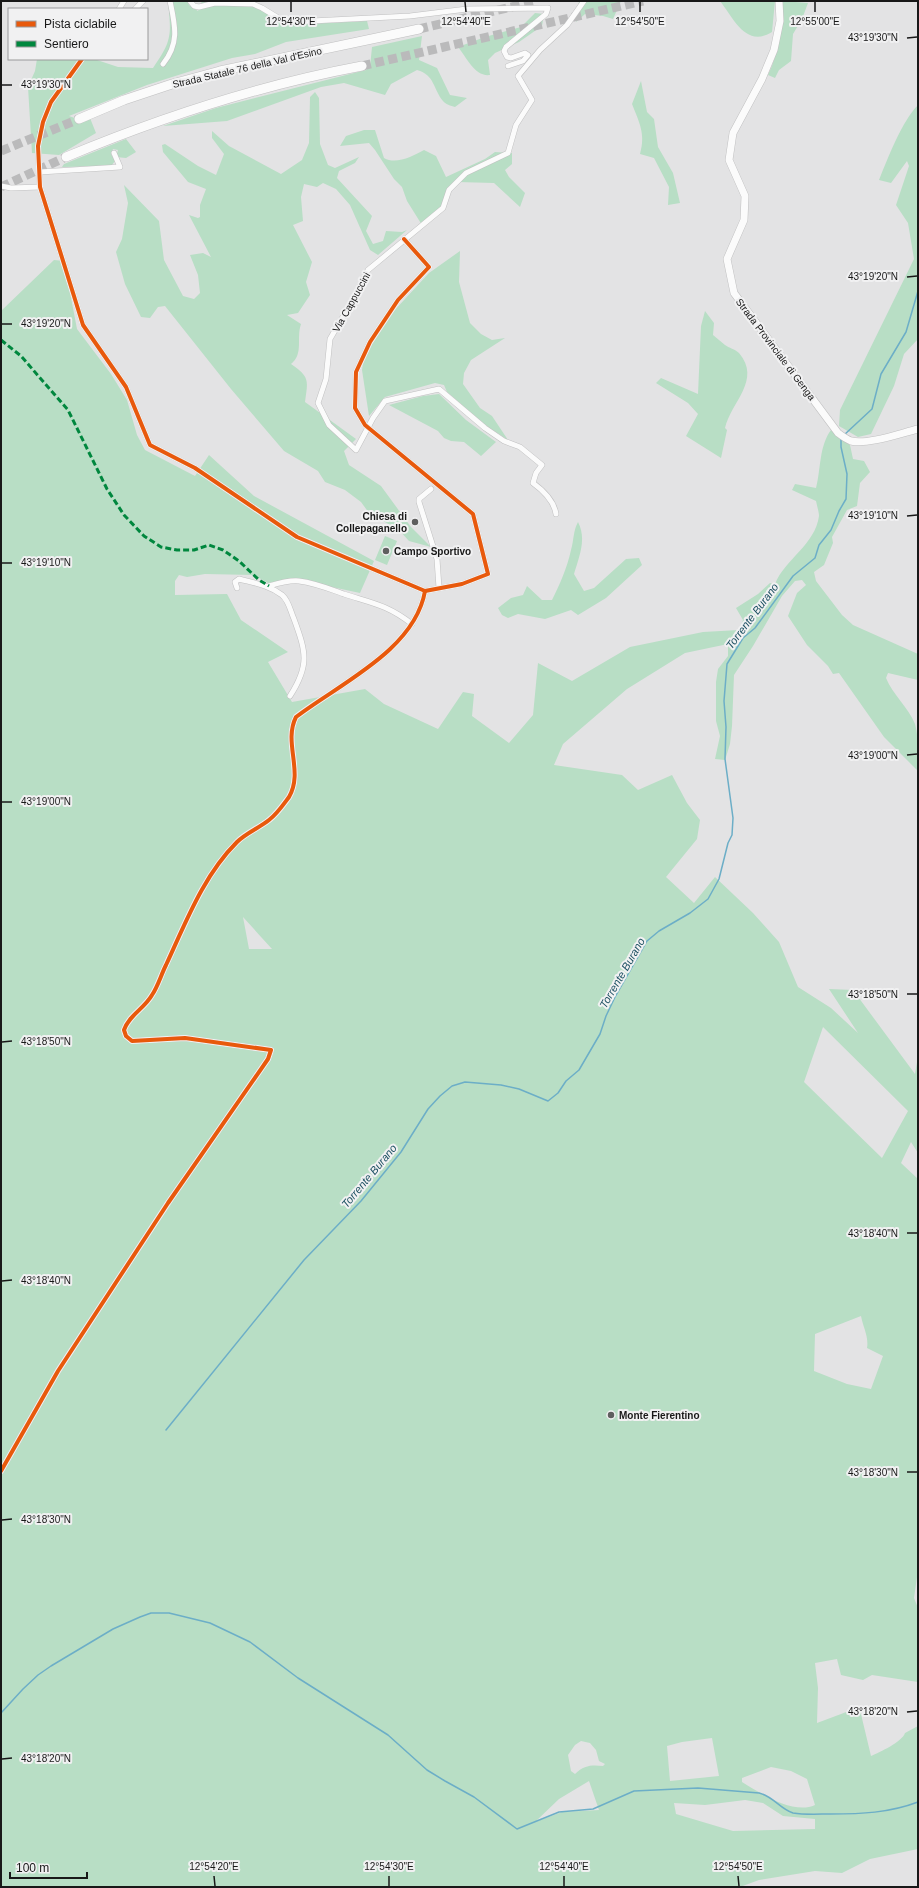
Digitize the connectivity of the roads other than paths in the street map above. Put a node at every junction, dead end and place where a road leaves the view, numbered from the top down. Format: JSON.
{"nodes":[{"id":1,"x":170,"y":1,"type":"edge"},
{"id":2,"x":190,"y":1,"type":"edge"},
{"id":3,"x":584,"y":1,"type":"edge"},
{"id":4,"x":779,"y":1,"type":"edge"},
{"id":5,"x":419,"y":28,"type":"tunnel mouth"},
{"id":6,"x":81,"y":60,"type":"edge"},
{"id":7,"x":163,"y":64,"type":"dead end"},
{"id":8,"x":362,"y":66,"type":"tunnel mouth"},
{"id":9,"x":508,"y":66,"type":"dead end"},
{"id":10,"x":79,"y":119,"type":"tunnel mouth"},
{"id":11,"x":114,"y":153,"type":"dead end"},
{"id":12,"x":66,"y":157,"type":"tunnel mouth"},
{"id":13,"x":40,"y":172,"type":"junction"},
{"id":14,"x":1,"y":186,"type":"edge"},
{"id":15,"x":40,"y":187,"type":"junction"},
{"id":16,"x":404,"y":239,"type":"junction"},
{"id":17,"x":368,"y":427,"type":"junction"},
{"id":18,"x":918,"y":429,"type":"edge"},
{"id":19,"x":431,"y":489,"type":"dead end"},
{"id":20,"x":556,"y":514,"type":"dead end"},
{"id":21,"x":269,"y":586,"type":"junction"},
{"id":22,"x":237,"y":588,"type":"dead end"},
{"id":23,"x":439,"y":588,"type":"junction"},
{"id":24,"x":425,"y":591,"type":"junction"},
{"id":25,"x":412,"y":624,"type":"junction"},
{"id":26,"x":290,"y":696,"type":"dead end"},
{"id":27,"x":1,"y":1471,"type":"edge"}],
"edges":[{"from":1,"to":7,"type":"street"},
{"from":2,"to":9,"type":"street"},
{"from":3,"to":16,"type":"street","name":"Via Cappuccini"},
{"from":4,"to":18,"type":"main road","name":"Strada Provinciale di Genga"},
{"from":5,"to":10,"type":"highway","name":"Strada Statale 76 della Val d'Esino"},
{"from":6,"to":13,"type":"street"},
{"from":8,"to":12,"type":"highway"},
{"from":11,"to":13,"type":"street"},
{"from":13,"to":15,"type":"street"},
{"from":14,"to":15,"type":"street"},
{"from":15,"to":24,"type":"street"},
{"from":16,"to":17,"type":"street"},
{"from":16,"to":17,"type":"street","name":"Via Cappuccini"},
{"from":17,"to":20,"type":"street"},
{"from":17,"to":23,"type":"street"},
{"from":19,"to":23,"type":"street"},
{"from":21,"to":22,"type":"street"},
{"from":21,"to":25,"type":"street"},
{"from":21,"to":26,"type":"street"},
{"from":23,"to":24,"type":"street"},
{"from":24,"to":25,"type":"street"},
{"from":25,"to":27,"type":"street"}]}
